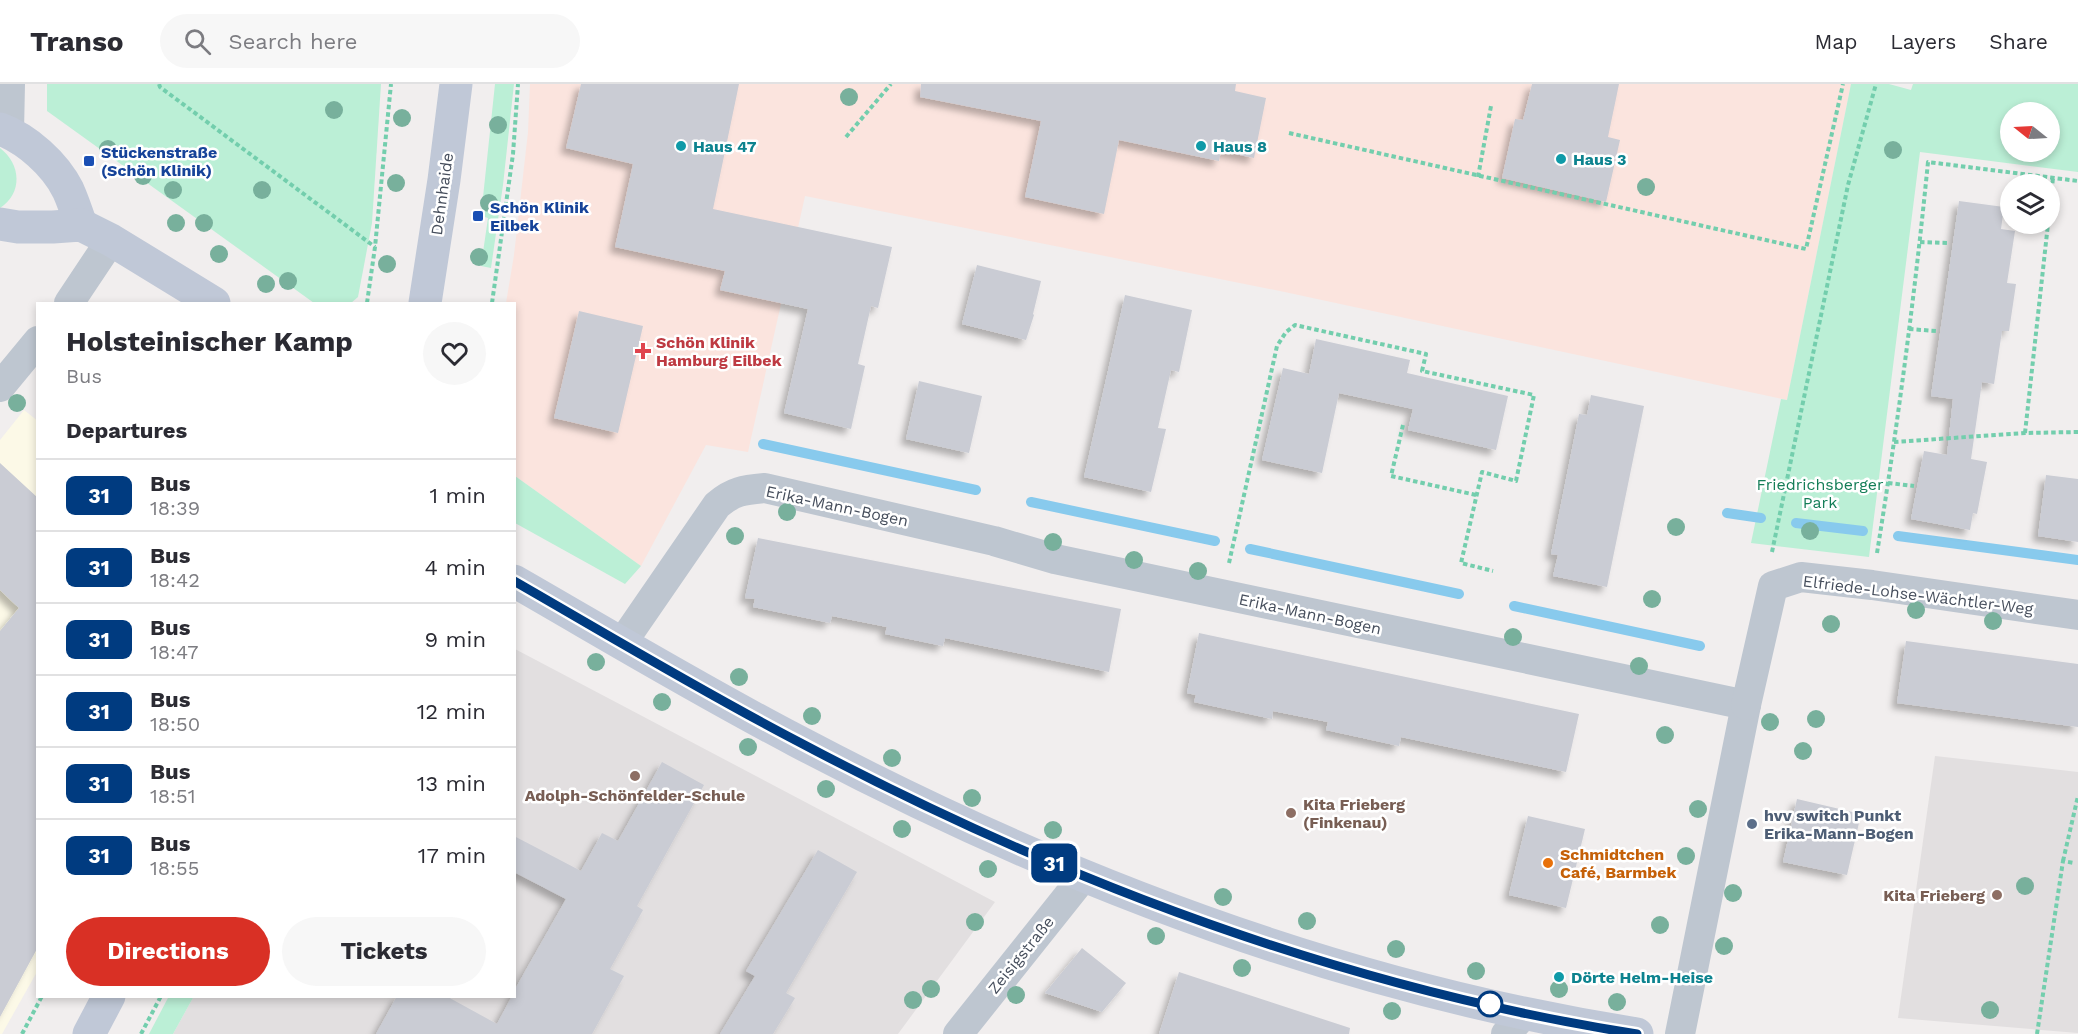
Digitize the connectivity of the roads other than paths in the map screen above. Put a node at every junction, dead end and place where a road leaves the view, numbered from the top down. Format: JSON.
{"nodes":[{"id":1,"x":10,"y":84,"type":"edge"},
{"id":2,"x":456,"y":84,"type":"edge"},
{"id":3,"x":5,"y":131,"type":"edge"},
{"id":4,"x":0,"y":224,"type":"edge"},
{"id":5,"x":81,"y":225,"type":"junction"},
{"id":6,"x":111,"y":240,"type":"junction"},
{"id":7,"x":70,"y":302,"type":"edge"},
{"id":8,"x":212,"y":302,"type":"edge"},
{"id":9,"x":425,"y":302,"type":"edge"},
{"id":10,"x":36,"y":343,"type":"edge"},
{"id":11,"x":0,"y":387,"type":"edge"},
{"id":12,"x":516,"y":582,"type":"edge"},
{"id":13,"x":2078,"y":615,"type":"edge"},
{"id":14,"x":622,"y":643,"type":"junction"},
{"id":15,"x":1746,"y":705,"type":"junction"},
{"id":16,"x":1083,"y":876,"type":"junction"},
{"id":17,"x":108,"y":998,"type":"edge"},
{"id":18,"x":1515,"y":1023,"type":"edge"},
{"id":19,"x":89,"y":1034,"type":"edge"},
{"id":20,"x":958,"y":1034,"type":"edge"},
{"id":21,"x":1637,"y":1034,"type":"edge"},
{"id":22,"x":1680,"y":1034,"type":"edge"}],
"edges":[{"from":1,"to":3,"type":"street"},
{"from":2,"to":9,"type":"street","name":"Dehnhaide"},
{"from":3,"to":5,"type":"street"},
{"from":4,"to":5,"type":"street"},
{"from":5,"to":6,"type":"street"},
{"from":6,"to":7,"type":"street"},
{"from":6,"to":8,"type":"street"},
{"from":10,"to":11,"type":"street"},
{"from":12,"to":14,"type":"street"},
{"from":13,"to":15,"type":"street","name":"Elfriede-Lohse-Wächtler-Weg"},
{"from":14,"to":15,"type":"street","name":"Erika-Mann-Bogen"},
{"from":14,"to":16,"type":"street"},
{"from":15,"to":22,"type":"street"},
{"from":16,"to":18,"type":"street"},
{"from":16,"to":20,"type":"street","name":"Zeisigstraße"},
{"from":17,"to":19,"type":"street"},
{"from":18,"to":21,"type":"street"}]}
